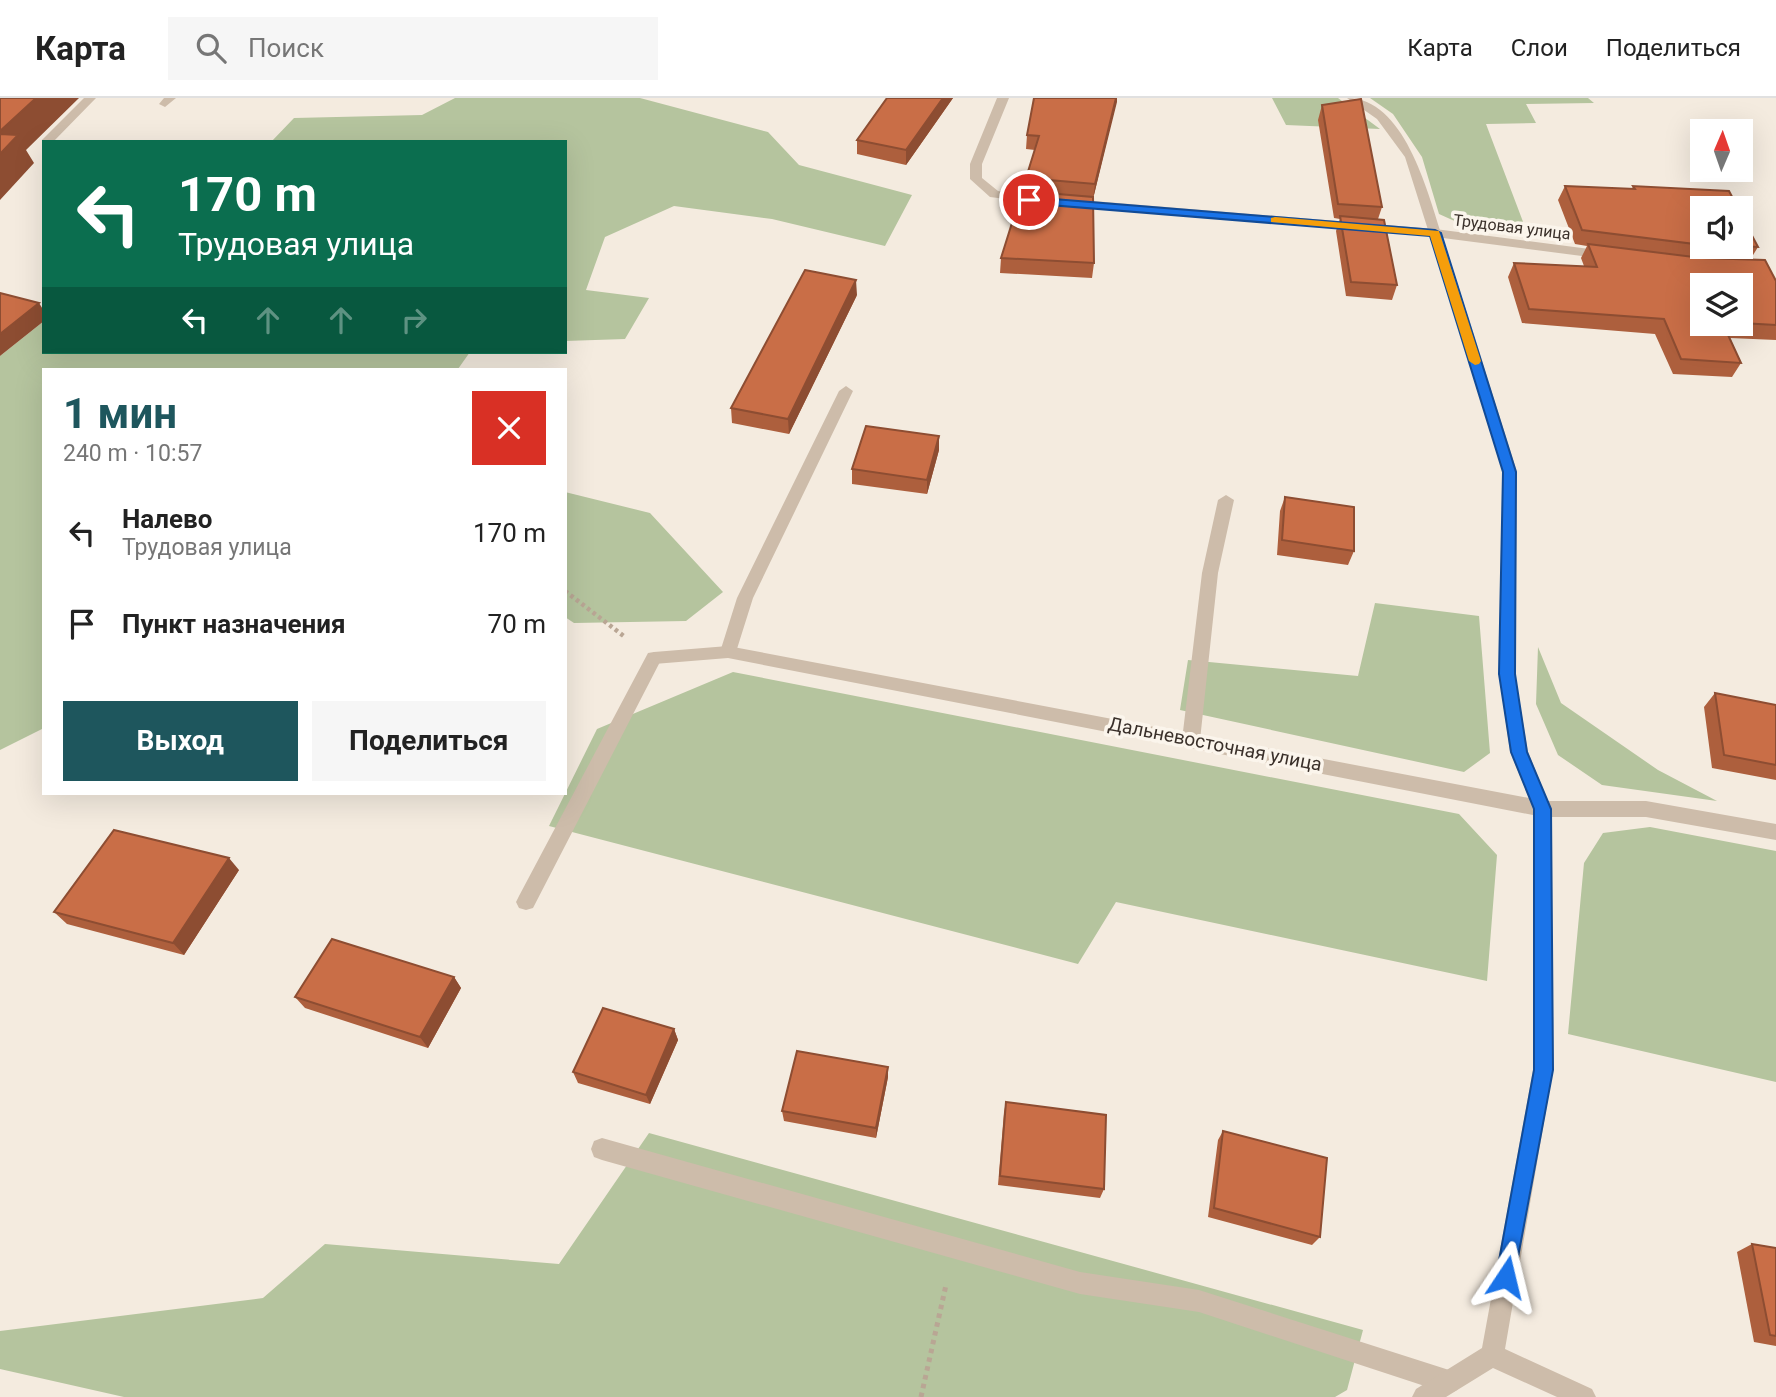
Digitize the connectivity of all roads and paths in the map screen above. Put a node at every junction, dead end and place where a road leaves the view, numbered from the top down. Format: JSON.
{"nodes":[{"id":1,"x":90,"y":98,"type":"edge"},
{"id":2,"x":1003,"y":98,"type":"edge"},
{"id":3,"x":1353,"y":98,"type":"edge"},
{"id":4,"x":48,"y":140,"type":"edge"},
{"id":5,"x":1435,"y":233,"type":"junction"},
{"id":6,"x":1612,"y":256,"type":"edge"},
{"id":7,"x":846,"y":391,"type":"dead end"},
{"id":8,"x":1226,"y":500,"type":"dead end"},
{"id":9,"x":567,"y":593,"type":"edge"},
{"id":10,"x":729,"y":652,"type":"junction"},
{"id":11,"x":654,"y":658,"type":"junction"},
{"id":12,"x":1191,"y":740,"type":"junction"},
{"id":13,"x":1542,"y":809,"type":"junction"},
{"id":14,"x":1776,"y":832,"type":"edge"},
{"id":15,"x":526,"y":902,"type":"dead end"},
{"id":16,"x":602,"y":1149,"type":"dead end"},
{"id":17,"x":954,"y":1248,"type":"junction"},
{"id":18,"x":1492,"y":1355,"type":"junction"},
{"id":19,"x":1449,"y":1382,"type":"junction"},
{"id":20,"x":921,"y":1397,"type":"edge"},
{"id":21,"x":1424,"y":1397,"type":"edge"},
{"id":22,"x":1584,"y":1397,"type":"edge"}],
"edges":[{"from":1,"to":4,"type":"street"},
{"from":2,"to":5,"type":"street","name":"Трудовая улица"},
{"from":3,"to":5,"type":"street"},
{"from":5,"to":6,"type":"street","name":"Трудовая улица"},
{"from":5,"to":13,"type":"street"},
{"from":7,"to":10,"type":"street"},
{"from":8,"to":12,"type":"street"},
{"from":9,"to":11,"type":"path"},
{"from":10,"to":11,"type":"street","name":"Дальневосточная улица"},
{"from":10,"to":12,"type":"street","name":"Дальневосточная улица"},
{"from":11,"to":15,"type":"street"},
{"from":12,"to":13,"type":"street","name":"Дальневосточная улица"},
{"from":13,"to":14,"type":"street","name":"Дальневосточная улица"},
{"from":13,"to":18,"type":"street"},
{"from":16,"to":17,"type":"street"},
{"from":17,"to":19,"type":"street"},
{"from":17,"to":20,"type":"path"},
{"from":18,"to":19,"type":"street"},
{"from":18,"to":22,"type":"street"},
{"from":19,"to":21,"type":"street"}]}
